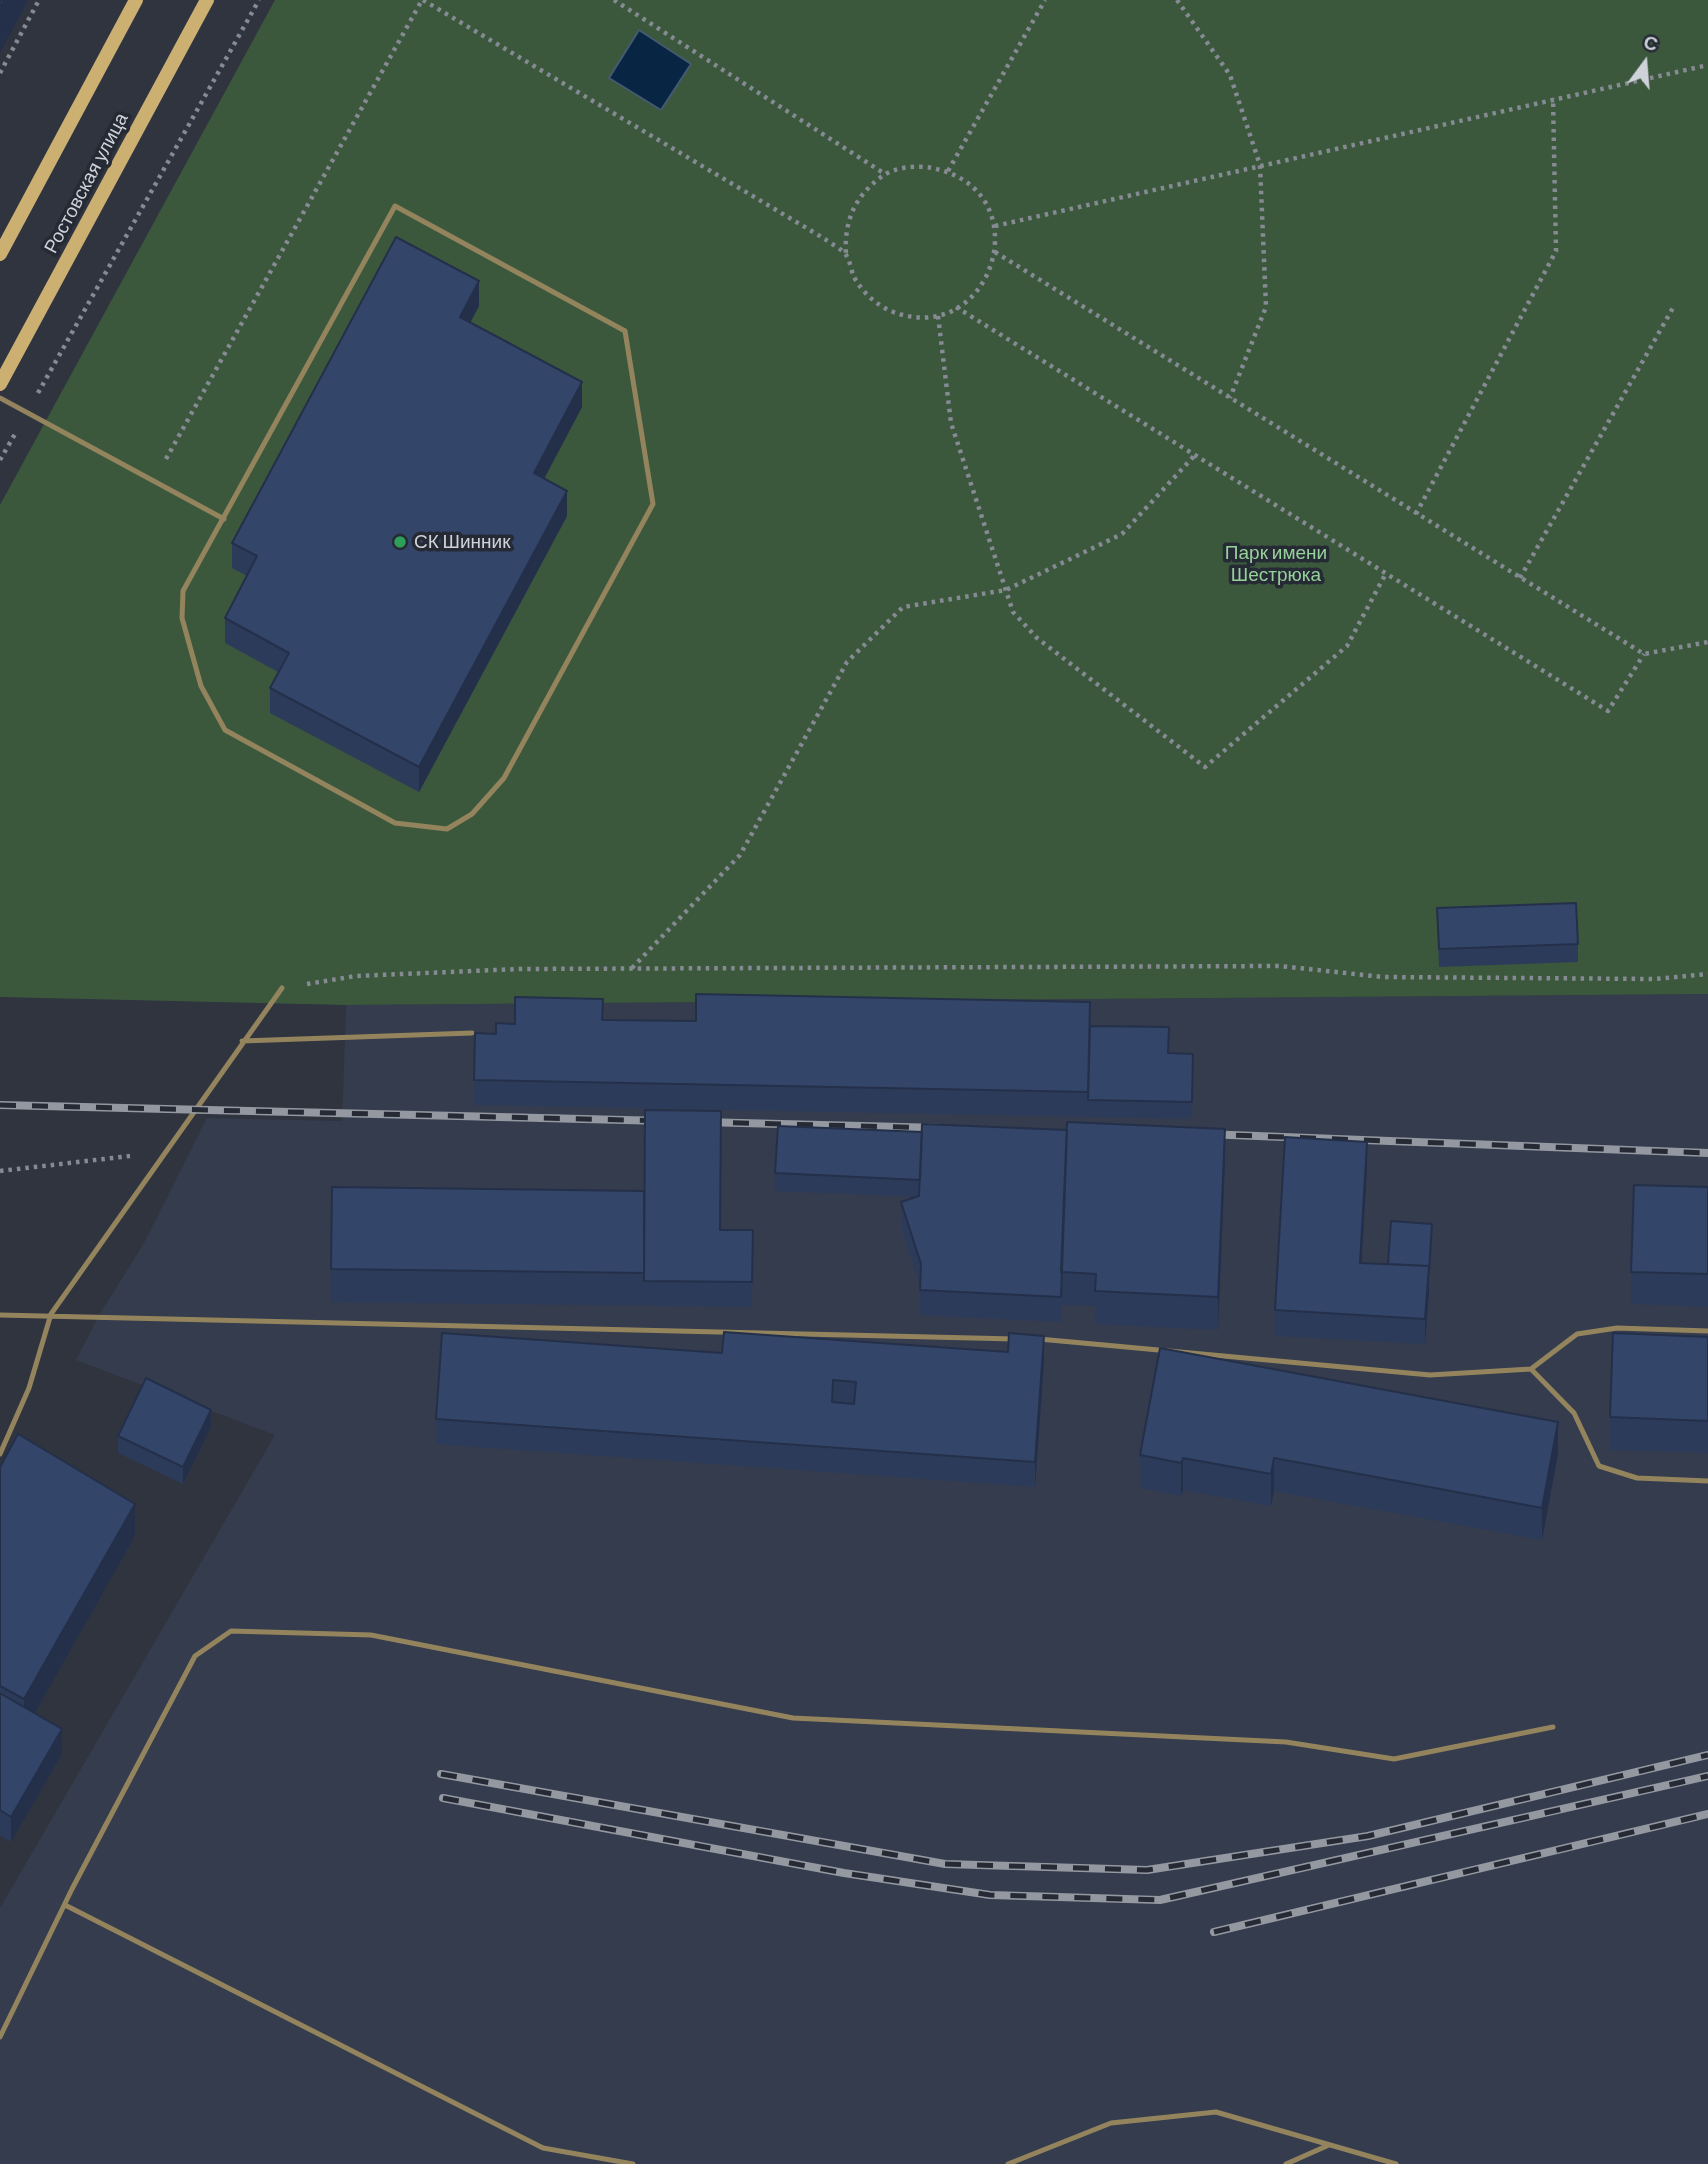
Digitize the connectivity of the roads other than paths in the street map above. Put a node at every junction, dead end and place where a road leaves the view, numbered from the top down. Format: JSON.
{"nodes":[{"id":1,"x":136,"y":0,"type":"edge"},
{"id":2,"x":207,"y":0,"type":"edge"},
{"id":3,"x":0,"y":254,"type":"edge"},
{"id":4,"x":0,"y":384,"type":"edge"},
{"id":5,"x":0,"y":398,"type":"edge"},
{"id":6,"x":224,"y":519,"type":"junction"},
{"id":7,"x":282,"y":988,"type":"road end"},
{"id":8,"x":472,"y":1033,"type":"edge"},
{"id":9,"x":242,"y":1041,"type":"junction"},
{"id":10,"x":51,"y":1314,"type":"junction"},
{"id":11,"x":0,"y":1315,"type":"edge"},
{"id":12,"x":1708,"y":1331,"type":"edge"},
{"id":13,"x":1531,"y":1369,"type":"junction"},
{"id":14,"x":0,"y":1454,"type":"edge"},
{"id":15,"x":1708,"y":1480,"type":"edge"},
{"id":16,"x":1553,"y":1727,"type":"dead end"},
{"id":17,"x":65,"y":1905,"type":"junction"},
{"id":18,"x":0,"y":2037,"type":"edge"},
{"id":19,"x":1329,"y":2145,"type":"junction"},
{"id":20,"x":633,"y":2164,"type":"edge"},
{"id":21,"x":1008,"y":2164,"type":"edge"},
{"id":22,"x":1286,"y":2164,"type":"edge"},
{"id":23,"x":1396,"y":2164,"type":"edge"}],
"edges":[{"from":1,"to":3,"type":"street"},
{"from":2,"to":4,"type":"street","name":"Ростовская улица"},
{"from":5,"to":6,"type":"lane"},
{"from":6,"to":6,"type":"lane"},
{"from":7,"to":9,"type":"lane"},
{"from":8,"to":9,"type":"lane"},
{"from":9,"to":10,"type":"lane"},
{"from":10,"to":11,"type":"lane"},
{"from":10,"to":13,"type":"lane"},
{"from":10,"to":14,"type":"lane"},
{"from":12,"to":13,"type":"lane"},
{"from":13,"to":15,"type":"lane"},
{"from":16,"to":17,"type":"lane"},
{"from":17,"to":18,"type":"lane"},
{"from":17,"to":20,"type":"lane"},
{"from":19,"to":21,"type":"lane"},
{"from":19,"to":22,"type":"lane"},
{"from":19,"to":23,"type":"lane"}]}
